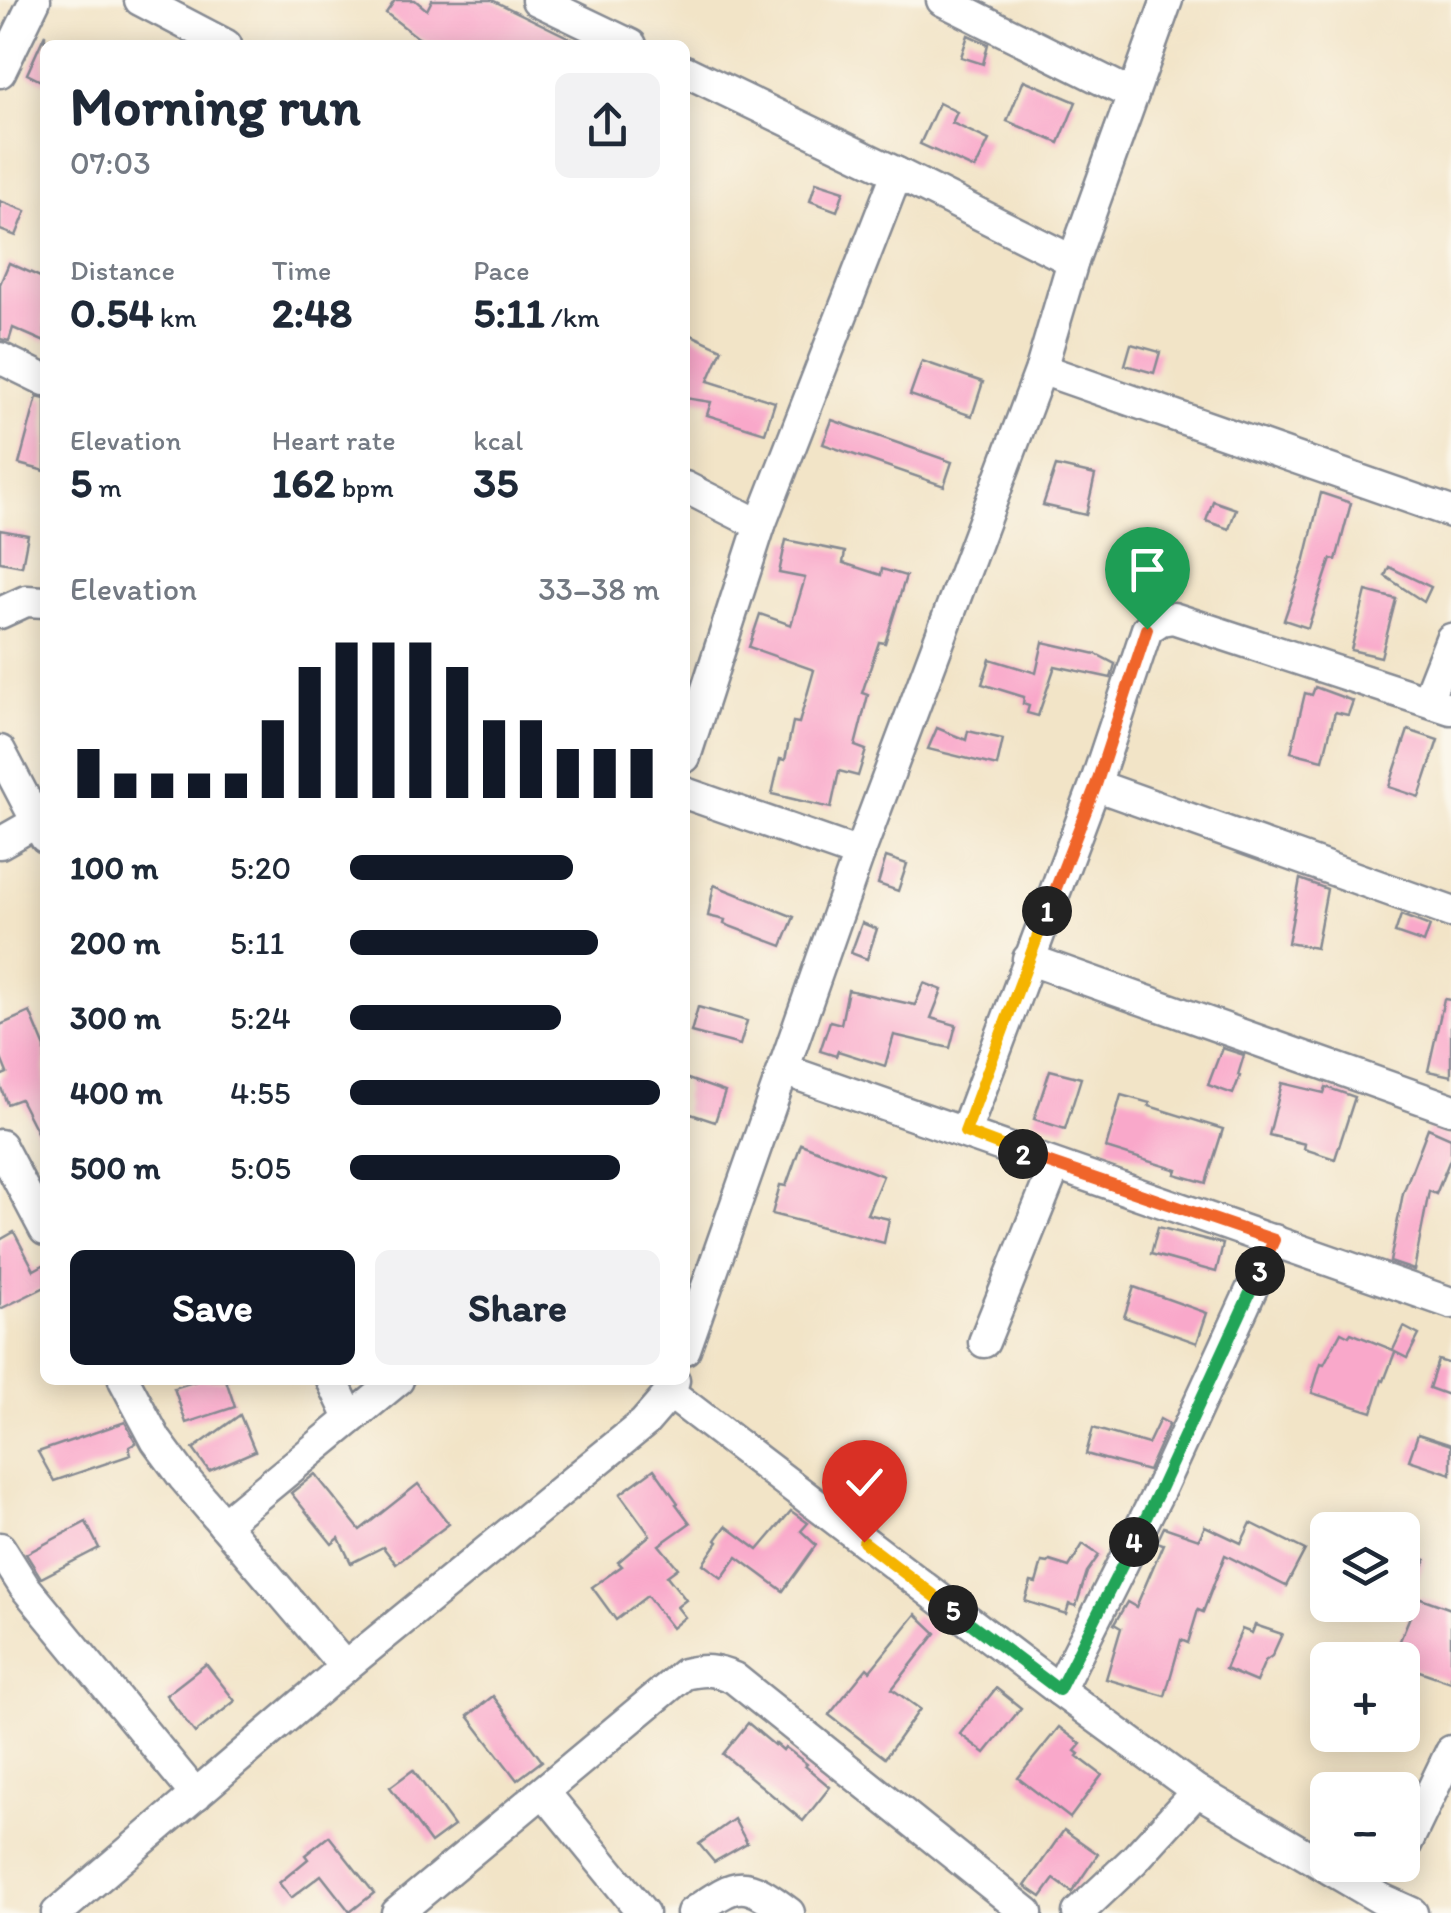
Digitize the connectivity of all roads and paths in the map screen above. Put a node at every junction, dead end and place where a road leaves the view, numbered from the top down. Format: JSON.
{"nodes":[{"id":1,"x":35,"y":0,"type":"edge"},
{"id":2,"x":140,"y":0,"type":"edge"},
{"id":3,"x":537,"y":0,"type":"edge"},
{"id":4,"x":1166,"y":0,"type":"edge"},
{"id":5,"x":953,"y":2,"type":"edge"},
{"id":6,"x":215,"y":40,"type":"edge"},
{"id":7,"x":621,"y":40,"type":"edge"},
{"id":8,"x":0,"y":72,"type":"edge"},
{"id":9,"x":690,"y":73,"type":"edge"},
{"id":10,"x":1133,"y":94,"type":"junction"},
{"id":11,"x":898,"y":172,"type":"junction"},
{"id":12,"x":1073,"y":261,"type":"junction"},
{"id":13,"x":0,"y":358,"type":"edge"},
{"id":14,"x":1041,"y":368,"type":"junction"},
{"id":15,"x":40,"y":378,"type":"edge"},
{"id":16,"x":690,"y":490,"type":"edge"},
{"id":17,"x":1451,"y":512,"type":"edge"},
{"id":18,"x":760,"y":525,"type":"junction"},
{"id":19,"x":40,"y":602,"type":"edge"},
{"id":20,"x":0,"y":613,"type":"edge"},
{"id":21,"x":1451,"y":640,"type":"edge"},
{"id":22,"x":1439,"y":705,"type":"edge"},
{"id":23,"x":690,"y":742,"type":"edge"},
{"id":24,"x":0,"y":751,"type":"edge"},
{"id":25,"x":1096,"y":785,"type":"junction"},
{"id":26,"x":690,"y":795,"type":"edge"},
{"id":27,"x":40,"y":827,"type":"edge"},
{"id":28,"x":40,"y":829,"type":"edge"},
{"id":29,"x":0,"y":843,"type":"edge"},
{"id":30,"x":859,"y":854,"type":"junction"},
{"id":31,"x":1451,"y":912,"type":"edge"},
{"id":32,"x":1028,"y":959,"type":"junction"},
{"id":33,"x":784,"y":1070,"type":"junction"},
{"id":34,"x":1451,"y":1109,"type":"edge"},
{"id":35,"x":965,"y":1132,"type":"junction"},
{"id":36,"x":0,"y":1145,"type":"edge"},
{"id":37,"x":1055,"y":1166,"type":"junction"},
{"id":38,"x":40,"y":1221,"type":"edge"},
{"id":39,"x":1274,"y":1240,"type":"junction"},
{"id":40,"x":1451,"y":1303,"type":"edge"},
{"id":41,"x":690,"y":1335,"type":"edge"},
{"id":42,"x":984,"y":1342,"type":"dead end"},
{"id":43,"x":127,"y":1385,"type":"edge"},
{"id":44,"x":334,"y":1385,"type":"edge"},
{"id":45,"x":392,"y":1385,"type":"edge"},
{"id":46,"x":672,"y":1386,"type":"edge"},
{"id":47,"x":350,"y":1418,"type":"junction"},
{"id":48,"x":223,"y":1524,"type":"junction"},
{"id":49,"x":0,"y":1548,"type":"edge"},
{"id":50,"x":344,"y":1668,"type":"junction"},
{"id":51,"x":1059,"y":1690,"type":"junction"},
{"id":52,"x":1451,"y":1751,"type":"edge"},
{"id":53,"x":1196,"y":1791,"type":"junction"},
{"id":54,"x":544,"y":1792,"type":"junction"},
{"id":55,"x":196,"y":1795,"type":"junction"},
{"id":56,"x":1420,"y":1816,"type":"edge"},
{"id":57,"x":1389,"y":1882,"type":"edge"},
{"id":58,"x":1381,"y":1898,"type":"junction"},
{"id":59,"x":57,"y":1913,"type":"edge"},
{"id":60,"x":398,"y":1913,"type":"edge"},
{"id":61,"x":644,"y":1913,"type":"edge"},
{"id":62,"x":692,"y":1913,"type":"edge"},
{"id":63,"x":789,"y":1913,"type":"edge"},
{"id":64,"x":1026,"y":1913,"type":"edge"},
{"id":65,"x":1078,"y":1913,"type":"edge"},
{"id":66,"x":1412,"y":1913,"type":"edge"}],
"edges":[{"from":1,"to":8,"type":"street"},
{"from":2,"to":6,"type":"street"},
{"from":3,"to":7,"type":"street"},
{"from":4,"to":10,"type":"street"},
{"from":5,"to":10,"type":"street"},
{"from":9,"to":11,"type":"street"},
{"from":10,"to":12,"type":"street"},
{"from":11,"to":12,"type":"street"},
{"from":11,"to":18,"type":"street"},
{"from":12,"to":14,"type":"street"},
{"from":13,"to":15,"type":"street"},
{"from":14,"to":17,"type":"street"},
{"from":14,"to":30,"type":"street"},
{"from":16,"to":18,"type":"street"},
{"from":18,"to":23,"type":"street"},
{"from":19,"to":20,"type":"street"},
{"from":21,"to":22,"type":"street"},
{"from":22,"to":25,"type":"street"},
{"from":24,"to":27,"type":"street"},
{"from":25,"to":31,"type":"street"},
{"from":25,"to":32,"type":"street"},
{"from":26,"to":30,"type":"street"},
{"from":28,"to":29,"type":"street"},
{"from":30,"to":33,"type":"street"},
{"from":32,"to":34,"type":"street"},
{"from":32,"to":35,"type":"street"},
{"from":33,"to":35,"type":"street"},
{"from":33,"to":41,"type":"street"},
{"from":35,"to":37,"type":"street"},
{"from":36,"to":38,"type":"street"},
{"from":37,"to":39,"type":"street"},
{"from":37,"to":42,"type":"street"},
{"from":39,"to":40,"type":"street"},
{"from":39,"to":51,"type":"street"},
{"from":43,"to":48,"type":"street"},
{"from":44,"to":47,"type":"street"},
{"from":45,"to":47,"type":"street"},
{"from":46,"to":50,"type":"street"},
{"from":46,"to":51,"type":"street"},
{"from":47,"to":48,"type":"street"},
{"from":48,"to":50,"type":"street"},
{"from":49,"to":55,"type":"street"},
{"from":50,"to":55,"type":"street"},
{"from":51,"to":53,"type":"street"},
{"from":52,"to":56,"type":"street"},
{"from":53,"to":58,"type":"street"},
{"from":53,"to":65,"type":"street"},
{"from":54,"to":60,"type":"street"},
{"from":54,"to":61,"type":"street"},
{"from":54,"to":64,"type":"street"},
{"from":55,"to":59,"type":"street"},
{"from":57,"to":58,"type":"street"},
{"from":58,"to":66,"type":"street"},
{"from":62,"to":63,"type":"street"}]}
